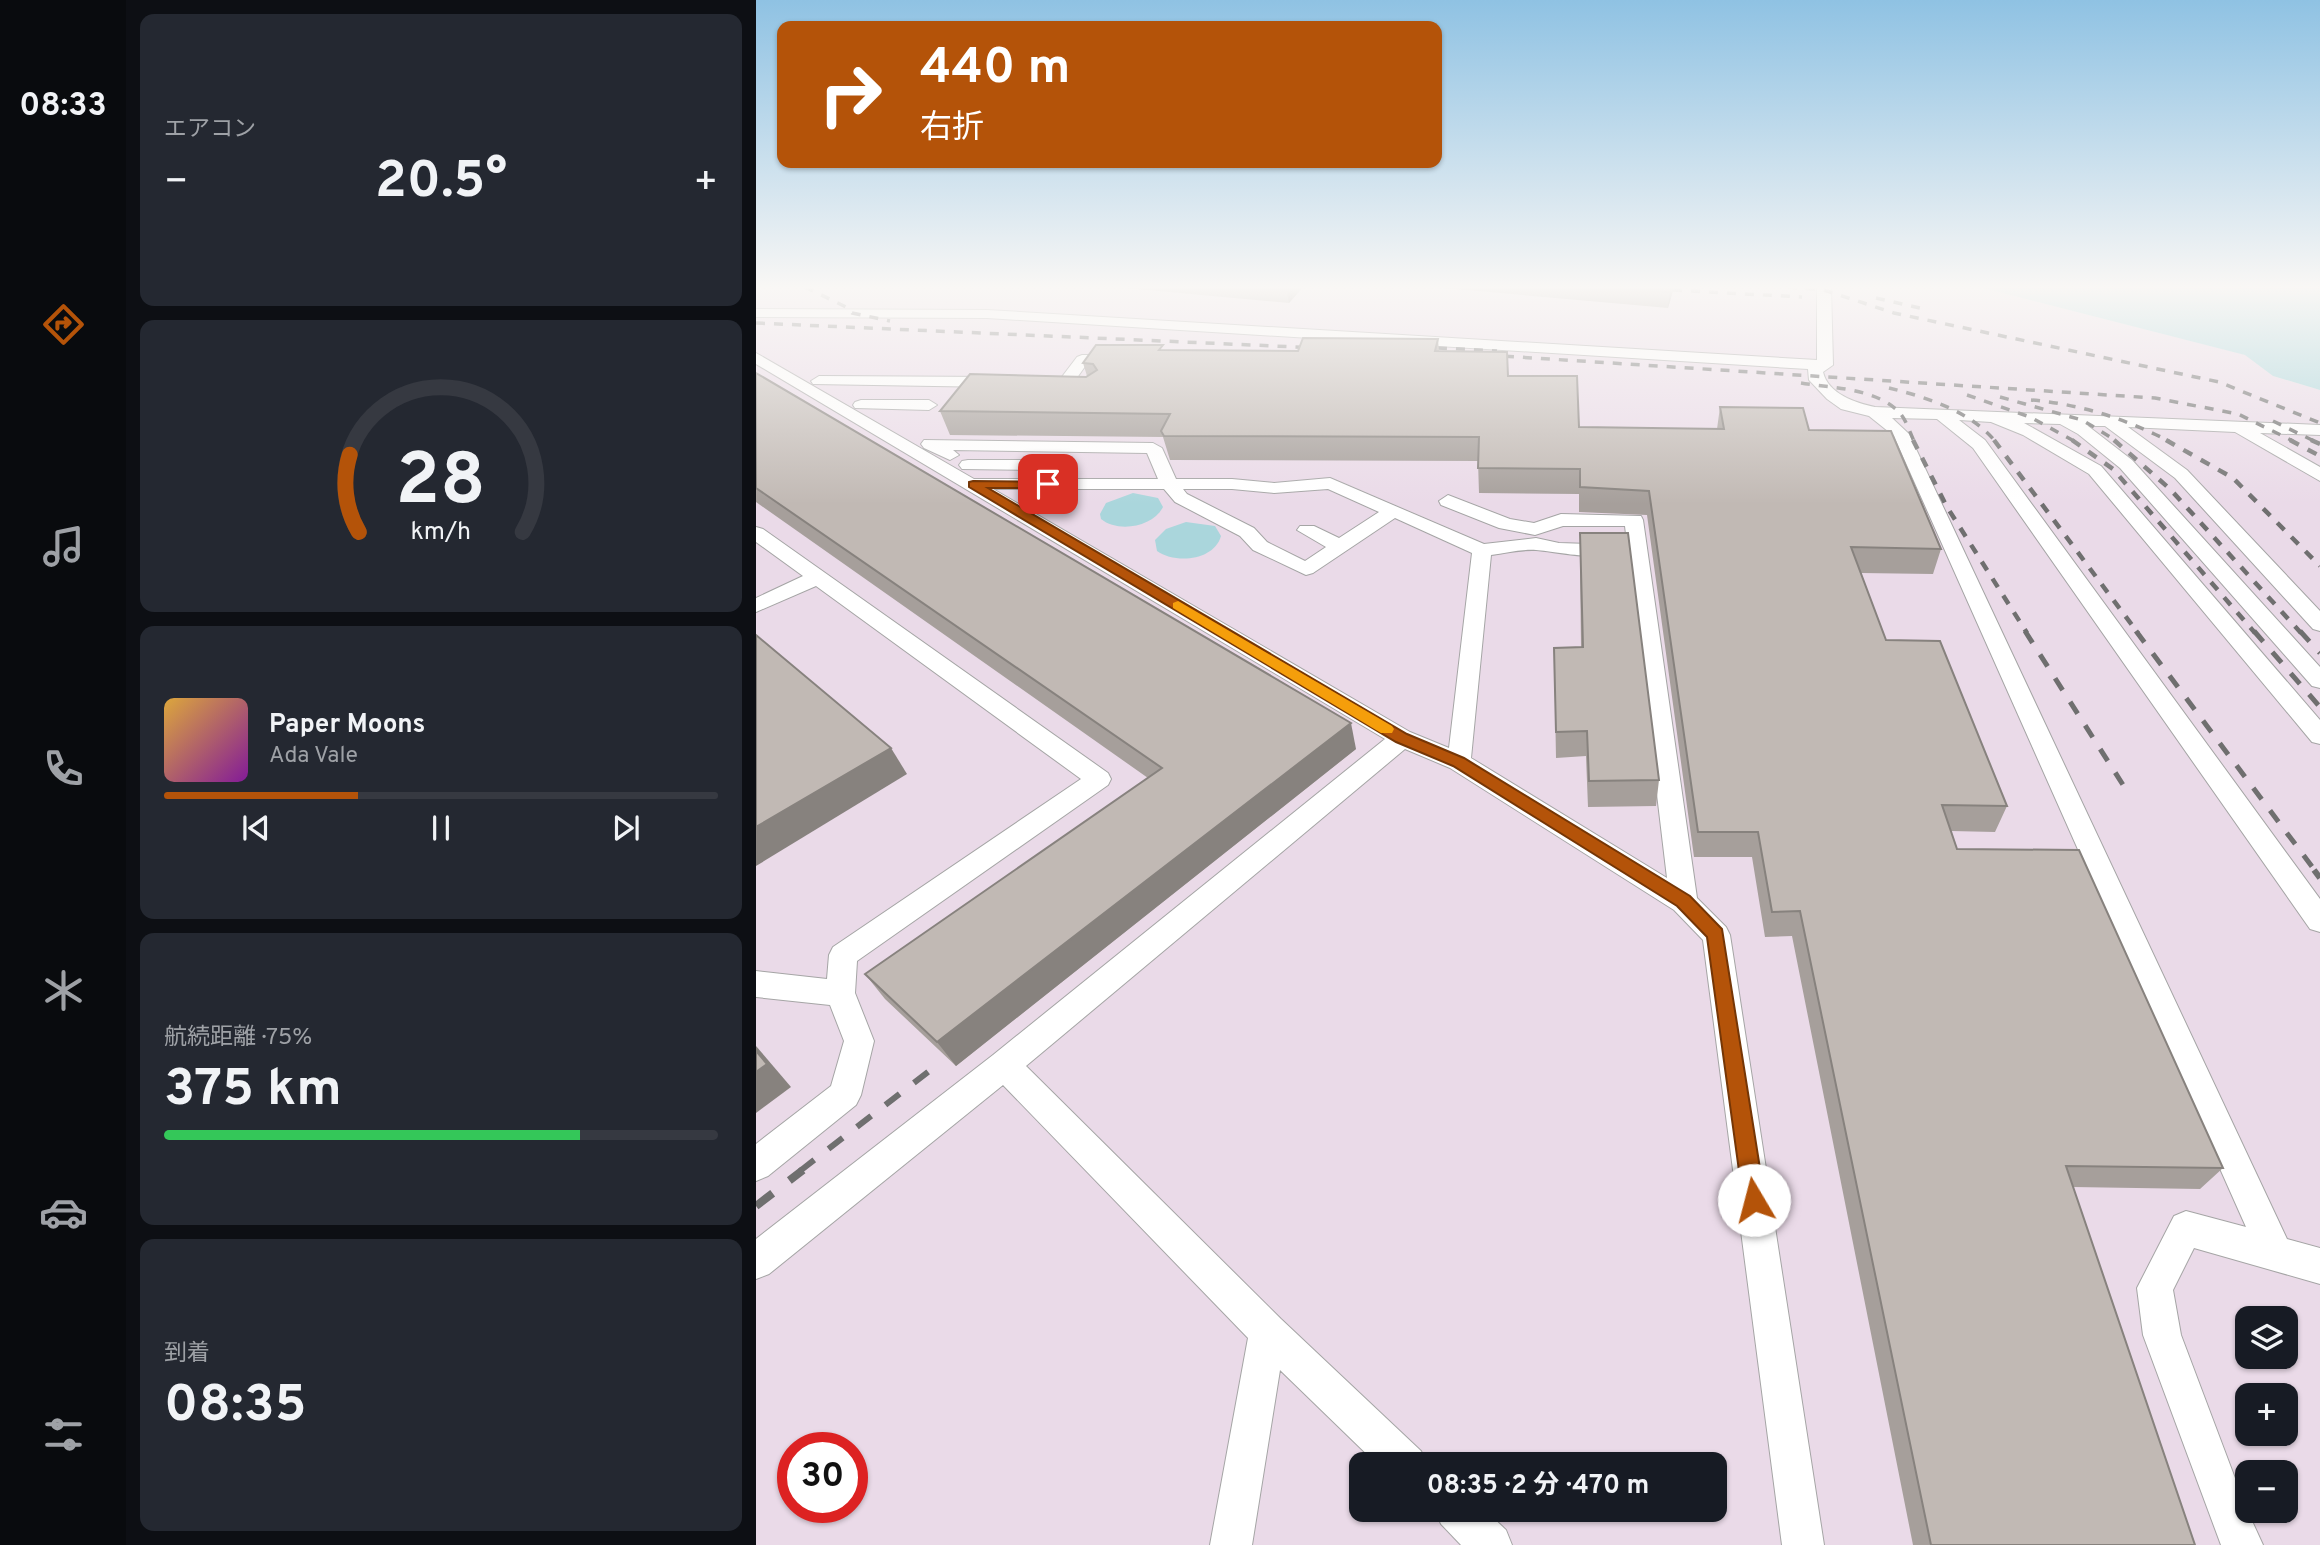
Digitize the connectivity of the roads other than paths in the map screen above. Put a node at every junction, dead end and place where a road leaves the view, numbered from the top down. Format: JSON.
{"nodes":[{"id":1,"x":758,"y":359,"type":"edge"},
{"id":2,"x":781,"y":359,"type":"edge"},
{"id":3,"x":1728,"y":359,"type":"edge"},
{"id":4,"x":1825,"y":359,"type":"edge"},
{"id":5,"x":1135,"y":360,"type":"edge"},
{"id":6,"x":1825,"y":365,"type":"junction"},
{"id":7,"x":819,"y":381,"type":"junction"},
{"id":8,"x":951,"y":382,"type":"junction"},
{"id":9,"x":1014,"y":382,"type":"edge"},
{"id":10,"x":1094,"y":391,"type":"edge"},
{"id":11,"x":861,"y":405,"type":"junction"},
{"id":12,"x":1875,"y":412,"type":"junction"},
{"id":13,"x":1940,"y":413,"type":"junction"},
{"id":14,"x":1991,"y":416,"type":"junction"},
{"id":15,"x":2055,"y":418,"type":"junction"},
{"id":16,"x":2110,"y":422,"type":"junction"},
{"id":17,"x":2238,"y":428,"type":"junction"},
{"id":18,"x":2320,"y":430,"type":"edge"},
{"id":19,"x":930,"y":444,"type":"junction"},
{"id":20,"x":1049,"y":446,"type":"junction"},
{"id":21,"x":1036,"y":465,"type":"junction"},
{"id":22,"x":971,"y":475,"type":"junction"},
{"id":23,"x":2320,"y":476,"type":"edge"},
{"id":24,"x":1023,"y":484,"type":"junction"},
{"id":25,"x":1169,"y":484,"type":"junction"},
{"id":26,"x":1448,"y":501,"type":"dead end"},
{"id":27,"x":1393,"y":511,"type":"junction"},
{"id":28,"x":1307,"y":530,"type":"dead end"},
{"id":29,"x":756,"y":533,"type":"edge"},
{"id":30,"x":1536,"y":536,"type":"junction"},
{"id":31,"x":1340,"y":546,"type":"junction"},
{"id":32,"x":1638,"y":549,"type":"junction"},
{"id":33,"x":1482,"y":550,"type":"junction"},
{"id":34,"x":818,"y":577,"type":"junction"},
{"id":35,"x":756,"y":606,"type":"edge"},
{"id":36,"x":2320,"y":624,"type":"edge"},
{"id":37,"x":2320,"y":681,"type":"edge"},
{"id":38,"x":2320,"y":736,"type":"edge"},
{"id":39,"x":1402,"y":738,"type":"junction"},
{"id":40,"x":1459,"y":762,"type":"junction"},
{"id":41,"x":1684,"y":901,"type":"junction"},
{"id":42,"x":2320,"y":921,"type":"edge"},
{"id":43,"x":756,"y":984,"type":"edge"},
{"id":44,"x":841,"y":993,"type":"junction"},
{"id":45,"x":1004,"y":1065,"type":"junction"},
{"id":46,"x":756,"y":1165,"type":"edge"},
{"id":47,"x":2275,"y":1253,"type":"junction"},
{"id":48,"x":756,"y":1261,"type":"edge"},
{"id":49,"x":2320,"y":1266,"type":"edge"},
{"id":50,"x":1268,"y":1332,"type":"junction"},
{"id":51,"x":1393,"y":1452,"type":"edge"},
{"id":52,"x":1467,"y":1522,"type":"edge"},
{"id":53,"x":1231,"y":1545,"type":"edge"},
{"id":54,"x":1491,"y":1545,"type":"edge"},
{"id":55,"x":1804,"y":1545,"type":"edge"},
{"id":56,"x":2242,"y":1545,"type":"edge"}],
"edges":[{"from":1,"to":22,"type":"street"},
{"from":2,"to":7,"type":"street"},
{"from":3,"to":6,"type":"street"},
{"from":4,"to":6,"type":"street"},
{"from":5,"to":10,"type":"street"},
{"from":6,"to":12,"type":"street"},
{"from":7,"to":8,"type":"street"},
{"from":7,"to":11,"type":"street"},
{"from":8,"to":9,"type":"street"},
{"from":8,"to":11,"type":"street"},
{"from":11,"to":19,"type":"street"},
{"from":12,"to":13,"type":"street"},
{"from":12,"to":47,"type":"street"},
{"from":13,"to":14,"type":"street"},
{"from":13,"to":42,"type":"street"},
{"from":14,"to":15,"type":"street"},
{"from":14,"to":38,"type":"street"},
{"from":15,"to":16,"type":"street"},
{"from":15,"to":37,"type":"street"},
{"from":16,"to":17,"type":"street"},
{"from":16,"to":36,"type":"street"},
{"from":17,"to":18,"type":"street"},
{"from":17,"to":23,"type":"street"},
{"from":19,"to":20,"type":"street"},
{"from":19,"to":22,"type":"street"},
{"from":20,"to":21,"type":"street"},
{"from":20,"to":25,"type":"street"},
{"from":21,"to":22,"type":"street"},
{"from":21,"to":24,"type":"street"},
{"from":22,"to":24,"type":"street"},
{"from":22,"to":39,"type":"street"},
{"from":24,"to":25,"type":"street"},
{"from":25,"to":27,"type":"street"},
{"from":25,"to":31,"type":"street"},
{"from":26,"to":30,"type":"street"},
{"from":27,"to":31,"type":"street"},
{"from":27,"to":33,"type":"street"},
{"from":28,"to":31,"type":"street"},
{"from":29,"to":34,"type":"street"},
{"from":30,"to":32,"type":"street"},
{"from":30,"to":32,"type":"street"},
{"from":30,"to":33,"type":"street"},
{"from":32,"to":41,"type":"street"},
{"from":33,"to":40,"type":"street"},
{"from":34,"to":35,"type":"street"},
{"from":34,"to":44,"type":"street"},
{"from":39,"to":40,"type":"street"},
{"from":39,"to":45,"type":"street"},
{"from":40,"to":41,"type":"street"},
{"from":41,"to":55,"type":"street"},
{"from":43,"to":44,"type":"street"},
{"from":44,"to":46,"type":"street"},
{"from":45,"to":48,"type":"street"},
{"from":45,"to":50,"type":"street"},
{"from":47,"to":49,"type":"street"},
{"from":47,"to":56,"type":"street"},
{"from":50,"to":51,"type":"street"},
{"from":50,"to":53,"type":"street"},
{"from":52,"to":54,"type":"street"}]}
